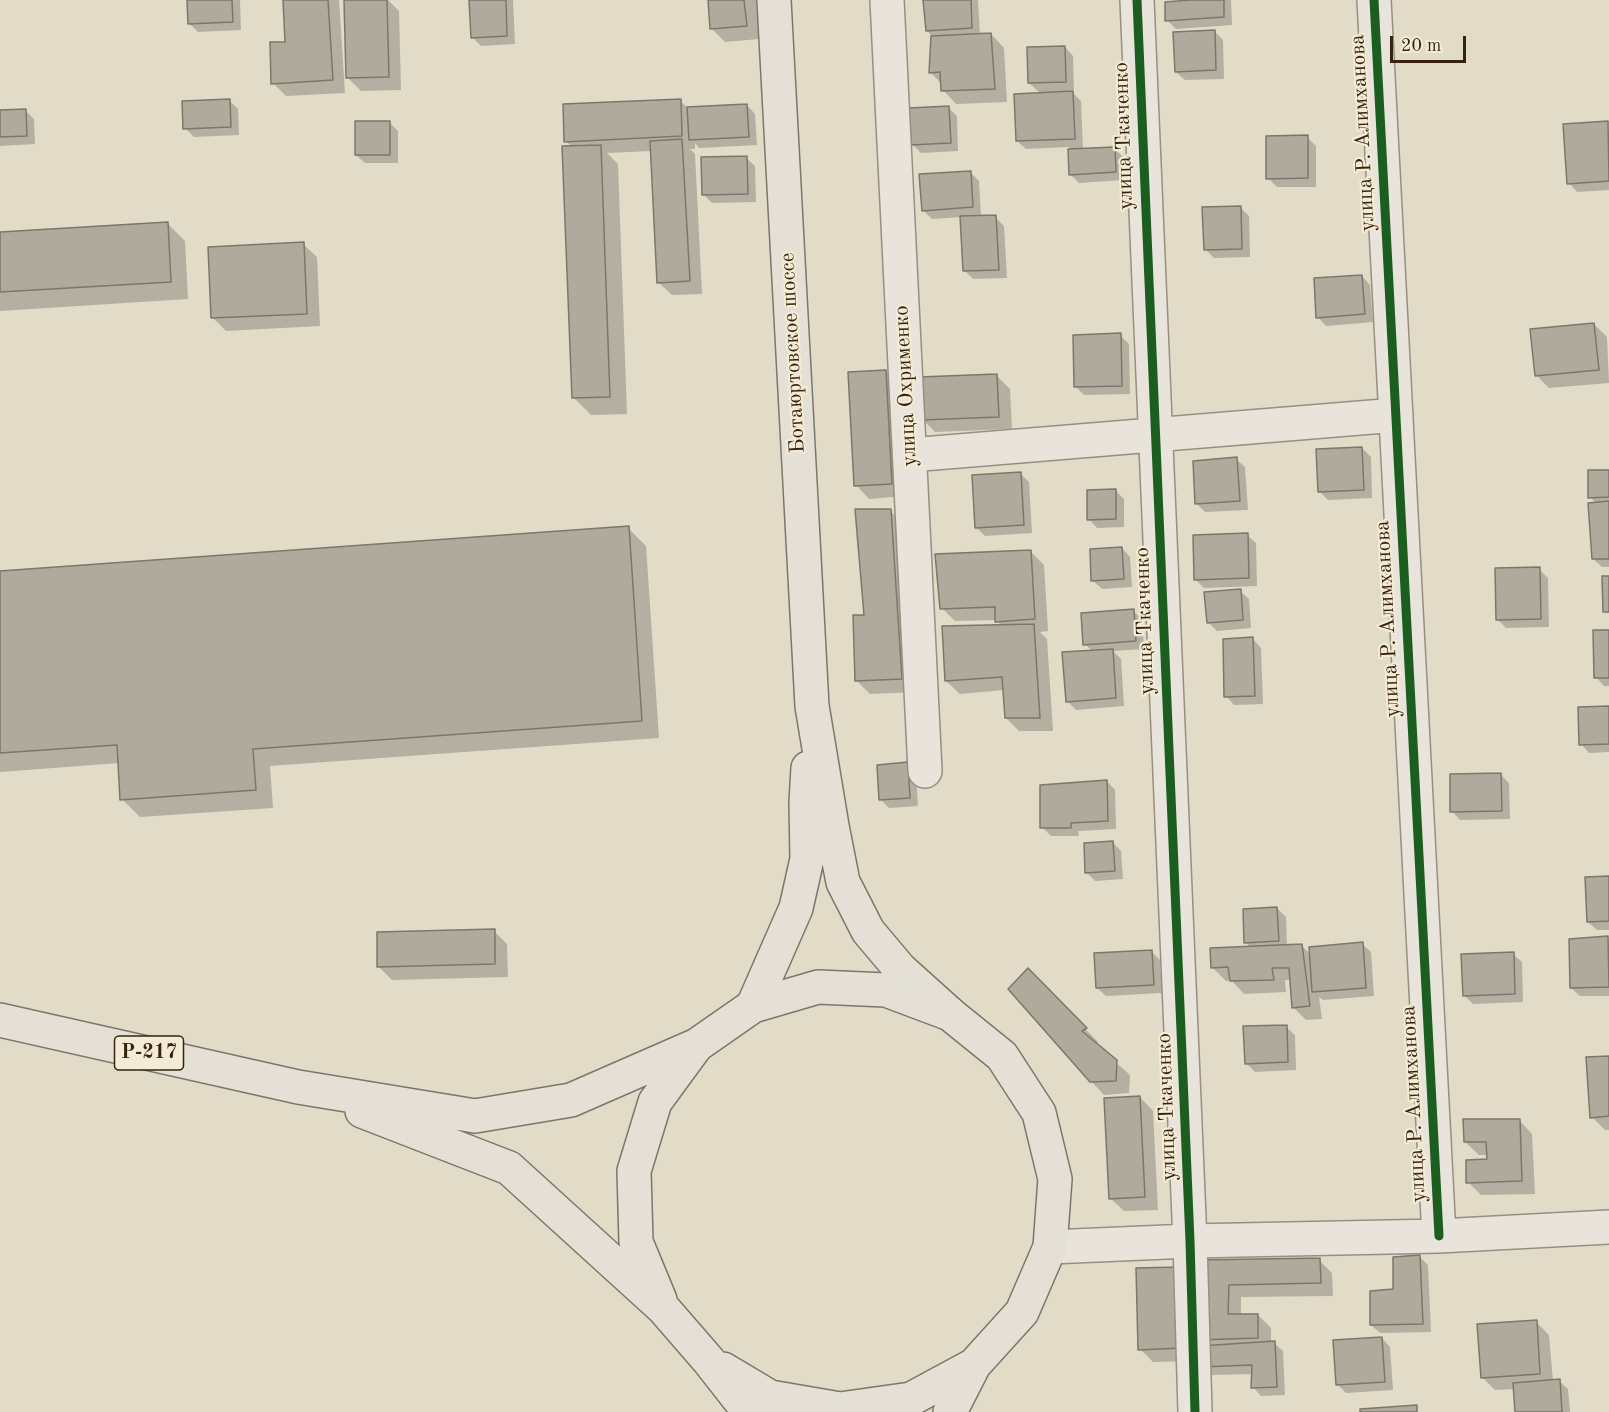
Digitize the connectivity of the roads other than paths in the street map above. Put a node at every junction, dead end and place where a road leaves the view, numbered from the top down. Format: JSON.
{"nodes":[{"id":1,"x":774,"y":0,"type":"edge"},
{"id":2,"x":887,"y":0,"type":"edge"},
{"id":3,"x":1137,"y":0,"type":"edge"},
{"id":4,"x":1374,"y":0,"type":"edge"},
{"id":5,"x":1396,"y":415,"type":"junction"},
{"id":6,"x":1155,"y":434,"type":"junction"},
{"id":7,"x":910,"y":456,"type":"junction"},
{"id":8,"x":812,"y":706,"type":"junction"},
{"id":9,"x":926,"y":771,"type":"dead end"},
{"id":10,"x":753,"y":1006,"type":"junction"},
{"id":11,"x":950,"y":1014,"type":"junction"},
{"id":12,"x":0,"y":1020,"type":"edge"},
{"id":13,"x":697,"y":1045,"type":"junction"},
{"id":14,"x":298,"y":1087,"type":"junction"},
{"id":15,"x":1609,"y":1227,"type":"edge"},
{"id":16,"x":1439,"y":1236,"type":"junction"},
{"id":17,"x":1191,"y":1241,"type":"junction"},
{"id":18,"x":1050,"y":1246,"type":"junction"},
{"id":19,"x":663,"y":1308,"type":"junction"},
{"id":20,"x":709,"y":1361,"type":"junction"},
{"id":21,"x":974,"y":1365,"type":"junction"},
{"id":22,"x":749,"y":1412,"type":"edge"},
{"id":23,"x":950,"y":1412,"type":"edge"},
{"id":24,"x":1195,"y":1412,"type":"edge"}],
"edges":[{"from":1,"to":8,"type":"main road","name":"Ботаюртовское шоссе"},
{"from":2,"to":7,"type":"street","name":"улица Охрименко"},
{"from":3,"to":6,"type":"street","name":"улица Ткаченко"},
{"from":4,"to":5,"type":"street","name":"улица Р. Алимханова"},
{"from":5,"to":6,"type":"street"},
{"from":5,"to":16,"type":"street","name":"улица Р. Алимханова"},
{"from":6,"to":7,"type":"street"},
{"from":6,"to":17,"type":"street","name":"улица Ткаченко"},
{"from":7,"to":9,"type":"street","name":"улица Охрименко"},
{"from":8,"to":10,"type":"main road"},
{"from":8,"to":11,"type":"main road"},
{"from":10,"to":11,"type":"main road"},
{"from":10,"to":13,"type":"main road"},
{"from":11,"to":18,"type":"main road"},
{"from":12,"to":14,"type":"main road","number":"Р-217"},
{"from":13,"to":14,"type":"main road"},
{"from":13,"to":19,"type":"main road"},
{"from":14,"to":19,"type":"main road"},
{"from":15,"to":16,"type":"street"},
{"from":16,"to":17,"type":"street"},
{"from":17,"to":18,"type":"street"},
{"from":17,"to":24,"type":"street","name":"улица Ткаченко"},
{"from":18,"to":21,"type":"main road"},
{"from":19,"to":20,"type":"main road"},
{"from":20,"to":21,"type":"main road"},
{"from":20,"to":22,"type":"main road"},
{"from":21,"to":23,"type":"main road"}]}
